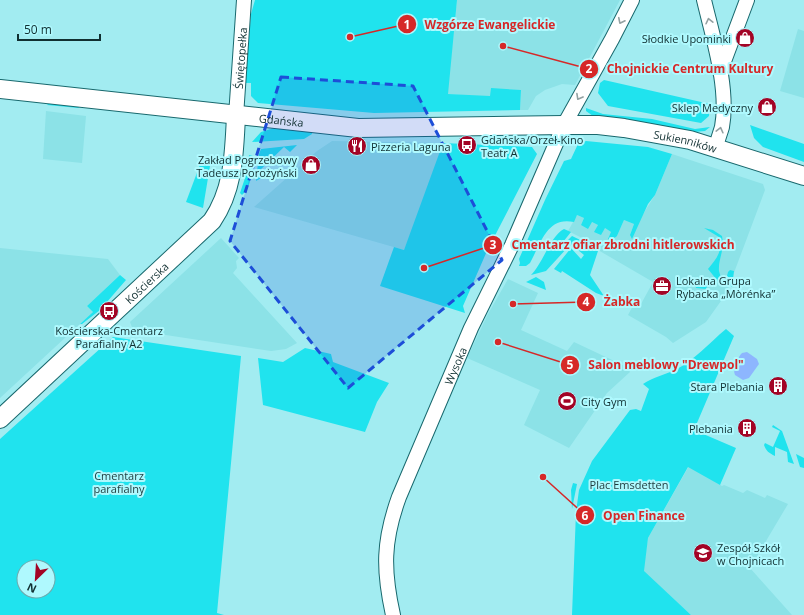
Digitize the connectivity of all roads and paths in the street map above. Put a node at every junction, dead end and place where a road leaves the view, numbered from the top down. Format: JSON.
{"nodes":[{"id":1,"x":244,"y":0,"type":"edge"},
{"id":2,"x":632,"y":0,"type":"edge"},
{"id":3,"x":704,"y":0,"type":"edge"},
{"id":4,"x":747,"y":0,"type":"edge"},
{"id":5,"x":732,"y":39,"type":"junction"},
{"id":6,"x":714,"y":42,"type":"junction"},
{"id":7,"x":720,"y":72,"type":"junction"},
{"id":8,"x":0,"y":89,"type":"edge"},
{"id":9,"x":236,"y":116,"type":"junction"},
{"id":10,"x":564,"y":125,"type":"junction"},
{"id":11,"x":716,"y":148,"type":"junction"},
{"id":12,"x":804,"y":176,"type":"edge"},
{"id":13,"x":0,"y":419,"type":"edge"},
{"id":14,"x":392,"y":615,"type":"edge"}],
"edges":[{"from":1,"to":9,"type":"street","name":"Świętopełka"},
{"from":2,"to":10,"type":"street","name":"Wysoka","one_way":true},
{"from":6,"to":3,"type":"street","one_way":true},
{"from":4,"to":5,"type":"street"},
{"from":5,"to":6,"type":"street"},
{"from":5,"to":7,"type":"street"},
{"from":6,"to":7,"type":"street"},
{"from":11,"to":7,"type":"street","one_way":true},
{"from":8,"to":9,"type":"main road","name":"Gdańska"},
{"from":9,"to":10,"type":"main road","name":"Gdańska"},
{"from":9,"to":13,"type":"main road","name":"Kościerska"},
{"from":10,"to":11,"type":"main road","name":"Sukienników"},
{"from":10,"to":14,"type":"street","name":"Wysoka"},
{"from":11,"to":12,"type":"main road","name":"Sukienników"}]}
